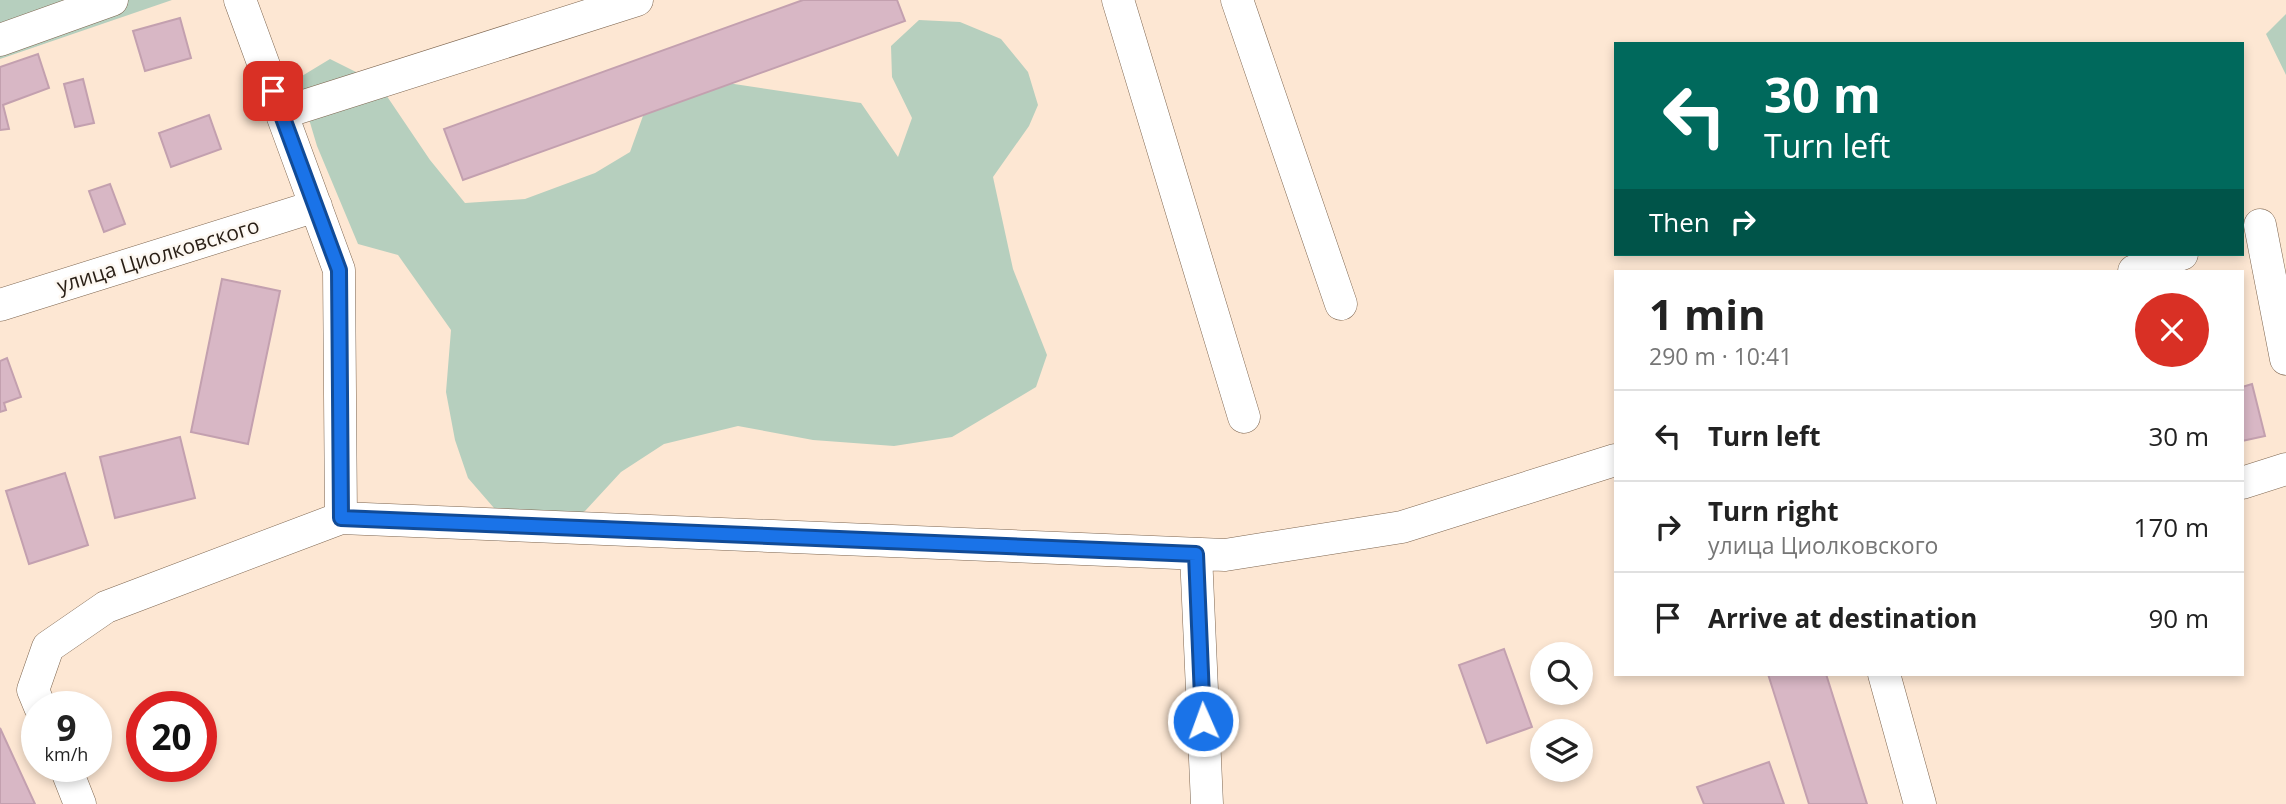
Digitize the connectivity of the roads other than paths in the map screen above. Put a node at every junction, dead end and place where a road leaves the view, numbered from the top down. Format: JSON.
{"nodes":[{"id":1,"x":112,"y":0,"type":"edge"},
{"id":2,"x":240,"y":0,"type":"edge"},
{"id":3,"x":637,"y":0,"type":"edge"},
{"id":4,"x":1118,"y":0,"type":"edge"},
{"id":5,"x":1237,"y":0,"type":"edge"},
{"id":6,"x":0,"y":40,"type":"edge"},
{"id":7,"x":282,"y":113,"type":"junction"},
{"id":8,"x":316,"y":206,"type":"junction"},
{"id":9,"x":2262,"y":224,"type":"edge"},
{"id":10,"x":2176,"y":256,"type":"edge"},
{"id":11,"x":2137,"y":270,"type":"edge"},
{"id":12,"x":1341,"y":304,"type":"dead end"},
{"id":13,"x":0,"y":305,"type":"edge"},
{"id":14,"x":2286,"y":359,"type":"edge"},
{"id":15,"x":1244,"y":417,"type":"dead end"},
{"id":16,"x":1614,"y":460,"type":"edge"},
{"id":17,"x":2286,"y":470,"type":"edge"},
{"id":18,"x":2244,"y":482,"type":"edge"},
{"id":19,"x":341,"y":518,"type":"junction"},
{"id":20,"x":1196,"y":554,"type":"junction"},
{"id":21,"x":1885,"y":676,"type":"edge"},
{"id":22,"x":33,"y":691,"type":"edge"},
{"id":23,"x":71,"y":782,"type":"edge"},
{"id":24,"x":80,"y":804,"type":"edge"},
{"id":25,"x":1207,"y":804,"type":"edge"},
{"id":26,"x":1920,"y":804,"type":"edge"}],
"edges":[{"from":1,"to":6,"type":"street"},
{"from":2,"to":7,"type":"street"},
{"from":3,"to":7,"type":"street"},
{"from":4,"to":15,"type":"street"},
{"from":5,"to":12,"type":"street"},
{"from":7,"to":8,"type":"street"},
{"from":8,"to":13,"type":"street","name":"улица Циолковского"},
{"from":8,"to":19,"type":"street"},
{"from":9,"to":14,"type":"street"},
{"from":10,"to":11,"type":"street"},
{"from":16,"to":20,"type":"street"},
{"from":17,"to":18,"type":"street"},
{"from":19,"to":20,"type":"street"},
{"from":19,"to":22,"type":"street"},
{"from":20,"to":25,"type":"street"},
{"from":21,"to":26,"type":"street"},
{"from":23,"to":24,"type":"street"}]}
